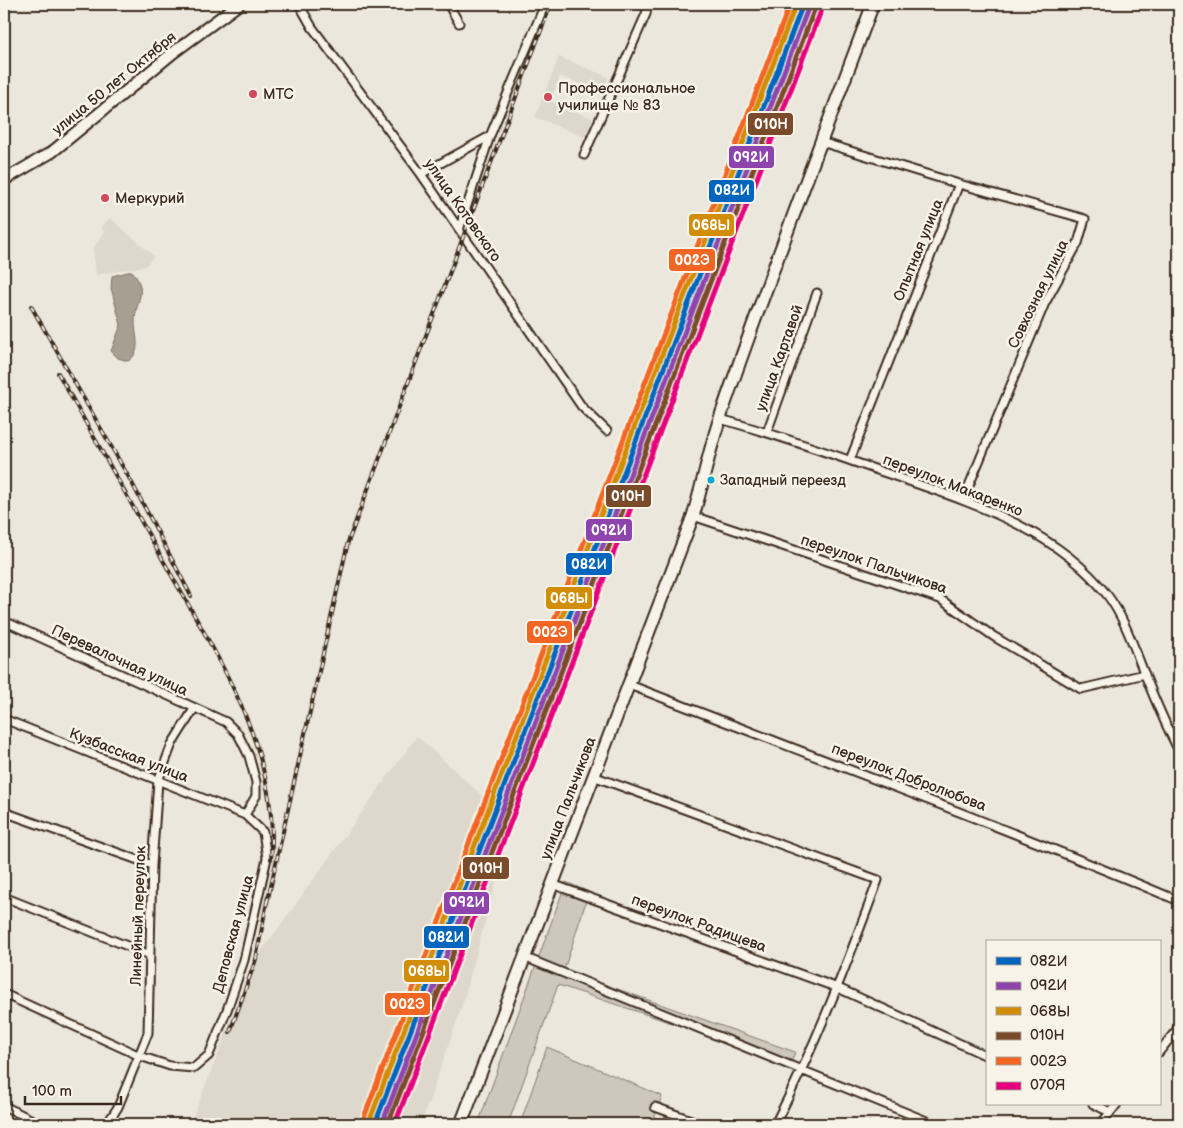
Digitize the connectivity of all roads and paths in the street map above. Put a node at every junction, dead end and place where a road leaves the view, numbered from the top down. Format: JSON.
{"nodes":[{"id":1,"x":239,"y":4,"type":"edge"},
{"id":2,"x":309,"y":4,"type":"edge"},
{"id":3,"x":448,"y":4,"type":"edge"},
{"id":4,"x":545,"y":4,"type":"edge"},
{"id":5,"x":648,"y":4,"type":"edge"},
{"id":6,"x":873,"y":4,"type":"edge"},
{"id":7,"x":299,"y":5,"type":"edge"},
{"id":8,"x":459,"y":23,"type":"dead end"},
{"id":9,"x":490,"y":136,"type":"junction"},
{"id":10,"x":821,"y":142,"type":"junction"},
{"id":11,"x":584,"y":155,"type":"dead end"},
{"id":12,"x":421,"y":174,"type":"junction"},
{"id":13,"x":4,"y":180,"type":"edge"},
{"id":14,"x":959,"y":184,"type":"junction"},
{"id":15,"x":459,"y":230,"type":"junction"},
{"id":16,"x":817,"y":293,"type":"dead end"},
{"id":17,"x":720,"y":419,"type":"junction"},
{"id":18,"x":606,"y":431,"type":"dead end"},
{"id":19,"x":767,"y":432,"type":"junction"},
{"id":20,"x":850,"y":460,"type":"junction"},
{"id":21,"x":963,"y":500,"type":"junction"},
{"id":22,"x":692,"y":516,"type":"junction"},
{"id":23,"x":4,"y":621,"type":"edge"},
{"id":24,"x":1145,"y":674,"type":"junction"},
{"id":25,"x":628,"y":684,"type":"junction"},
{"id":26,"x":194,"y":709,"type":"junction"},
{"id":27,"x":4,"y":719,"type":"edge"},
{"id":28,"x":1179,"y":751,"type":"edge"},
{"id":29,"x":593,"y":776,"type":"junction"},
{"id":30,"x":158,"y":781,"type":"junction"},
{"id":31,"x":4,"y":812,"type":"edge"},
{"id":32,"x":245,"y":815,"type":"junction"},
{"id":33,"x":152,"y":865,"type":"junction"},
{"id":34,"x":552,"y":884,"type":"junction"},
{"id":35,"x":4,"y":897,"type":"edge"},
{"id":36,"x":1179,"y":902,"type":"edge"},
{"id":37,"x":150,"y":955,"type":"junction"},
{"id":38,"x":524,"y":957,"type":"junction"},
{"id":39,"x":838,"y":988,"type":"junction"},
{"id":40,"x":4,"y":994,"type":"edge"},
{"id":41,"x":1179,"y":1027,"type":"edge"},
{"id":42,"x":1160,"y":1051,"type":"edge"},
{"id":43,"x":140,"y":1056,"type":"junction"},
{"id":44,"x":986,"y":1056,"type":"edge"},
{"id":45,"x":803,"y":1071,"type":"junction"},
{"id":46,"x":4,"y":1106,"type":"edge"},
{"id":47,"x":1097,"y":1106,"type":"edge"},
{"id":48,"x":1115,"y":1106,"type":"edge"},
{"id":49,"x":656,"y":1107,"type":"dead end"},
{"id":50,"x":1110,"y":1112,"type":"junction"},
{"id":51,"x":40,"y":1124,"type":"edge"},
{"id":52,"x":107,"y":1124,"type":"edge"},
{"id":53,"x":461,"y":1124,"type":"edge"},
{"id":54,"x":702,"y":1124,"type":"edge"},
{"id":55,"x":775,"y":1124,"type":"edge"},
{"id":56,"x":934,"y":1124,"type":"edge"},
{"id":57,"x":1101,"y":1124,"type":"edge"}],
"edges":[{"from":1,"to":13,"type":"main road","name":"улица 50 лет Октября"},
{"from":2,"to":7,"type":"street"},
{"from":3,"to":8,"type":"street"},
{"from":4,"to":9,"type":"street"},
{"from":5,"to":11,"type":"street"},
{"from":6,"to":10,"type":"main road","name":"улица Пальчикова"},
{"from":7,"to":12,"type":"street","name":"улица Котовского"},
{"from":9,"to":12,"type":"street"},
{"from":9,"to":15,"type":"street"},
{"from":10,"to":14,"type":"street","name":"Опытная улица"},
{"from":10,"to":17,"type":"main road","name":"улица Пальчикова"},
{"from":12,"to":15,"type":"street","name":"улица Котовского"},
{"from":14,"to":20,"type":"street","name":"Опытная улица"},
{"from":14,"to":21,"type":"street","name":"Совхозная улица"},
{"from":15,"to":18,"type":"street","name":"улица Котовского"},
{"from":16,"to":19,"type":"street","name":"улица Картавой"},
{"from":17,"to":19,"type":"street","name":"переулок Макаренко"},
{"from":17,"to":22,"type":"main road","name":"улица Пальчикова"},
{"from":19,"to":20,"type":"street","name":"переулок Макаренко"},
{"from":20,"to":21,"type":"street","name":"переулок Макаренко"},
{"from":21,"to":24,"type":"street","name":"переулок Макаренко"},
{"from":22,"to":24,"type":"street","name":"переулок Пальчикова"},
{"from":22,"to":25,"type":"main road","name":"улица Пальчикова"},
{"from":23,"to":26,"type":"street","name":"Перевалочная улица"},
{"from":24,"to":28,"type":"street","name":"переулок Макаренко"},
{"from":25,"to":29,"type":"main road","name":"улица Пальчикова"},
{"from":25,"to":36,"type":"street","name":"переулок Добролюбова"},
{"from":26,"to":30,"type":"street","name":"Линейный переулок"},
{"from":26,"to":32,"type":"street","name":"Перевалочная улица"},
{"from":27,"to":30,"type":"street","name":"Кузбасская улица"},
{"from":29,"to":34,"type":"main road","name":"улица Пальчикова"},
{"from":29,"to":39,"type":"street"},
{"from":30,"to":32,"type":"street","name":"Кузбасская улица"},
{"from":30,"to":33,"type":"street","name":"Линейный переулок"},
{"from":31,"to":33,"type":"street"},
{"from":32,"to":43,"type":"street","name":"Деповская улица"},
{"from":33,"to":37,"type":"street","name":"Линейный переулок"},
{"from":34,"to":38,"type":"main road","name":"улица Пальчикова"},
{"from":34,"to":39,"type":"street","name":"переулок Радищева"},
{"from":35,"to":37,"type":"street"},
{"from":37,"to":43,"type":"street","name":"Линейный переулок"},
{"from":38,"to":45,"type":"street"},
{"from":38,"to":53,"type":"main road","name":"улица Пальчикова"},
{"from":39,"to":44,"type":"street","name":"переулок Радищева"},
{"from":39,"to":45,"type":"street"},
{"from":40,"to":43,"type":"street"},
{"from":41,"to":42,"type":"street"},
{"from":43,"to":52,"type":"street","name":"Линейный переулок"},
{"from":45,"to":55,"type":"street"},
{"from":45,"to":56,"type":"street"},
{"from":46,"to":51,"type":"street"},
{"from":47,"to":50,"type":"street"},
{"from":48,"to":50,"type":"street"},
{"from":49,"to":54,"type":"street"},
{"from":50,"to":57,"type":"street"}]}
